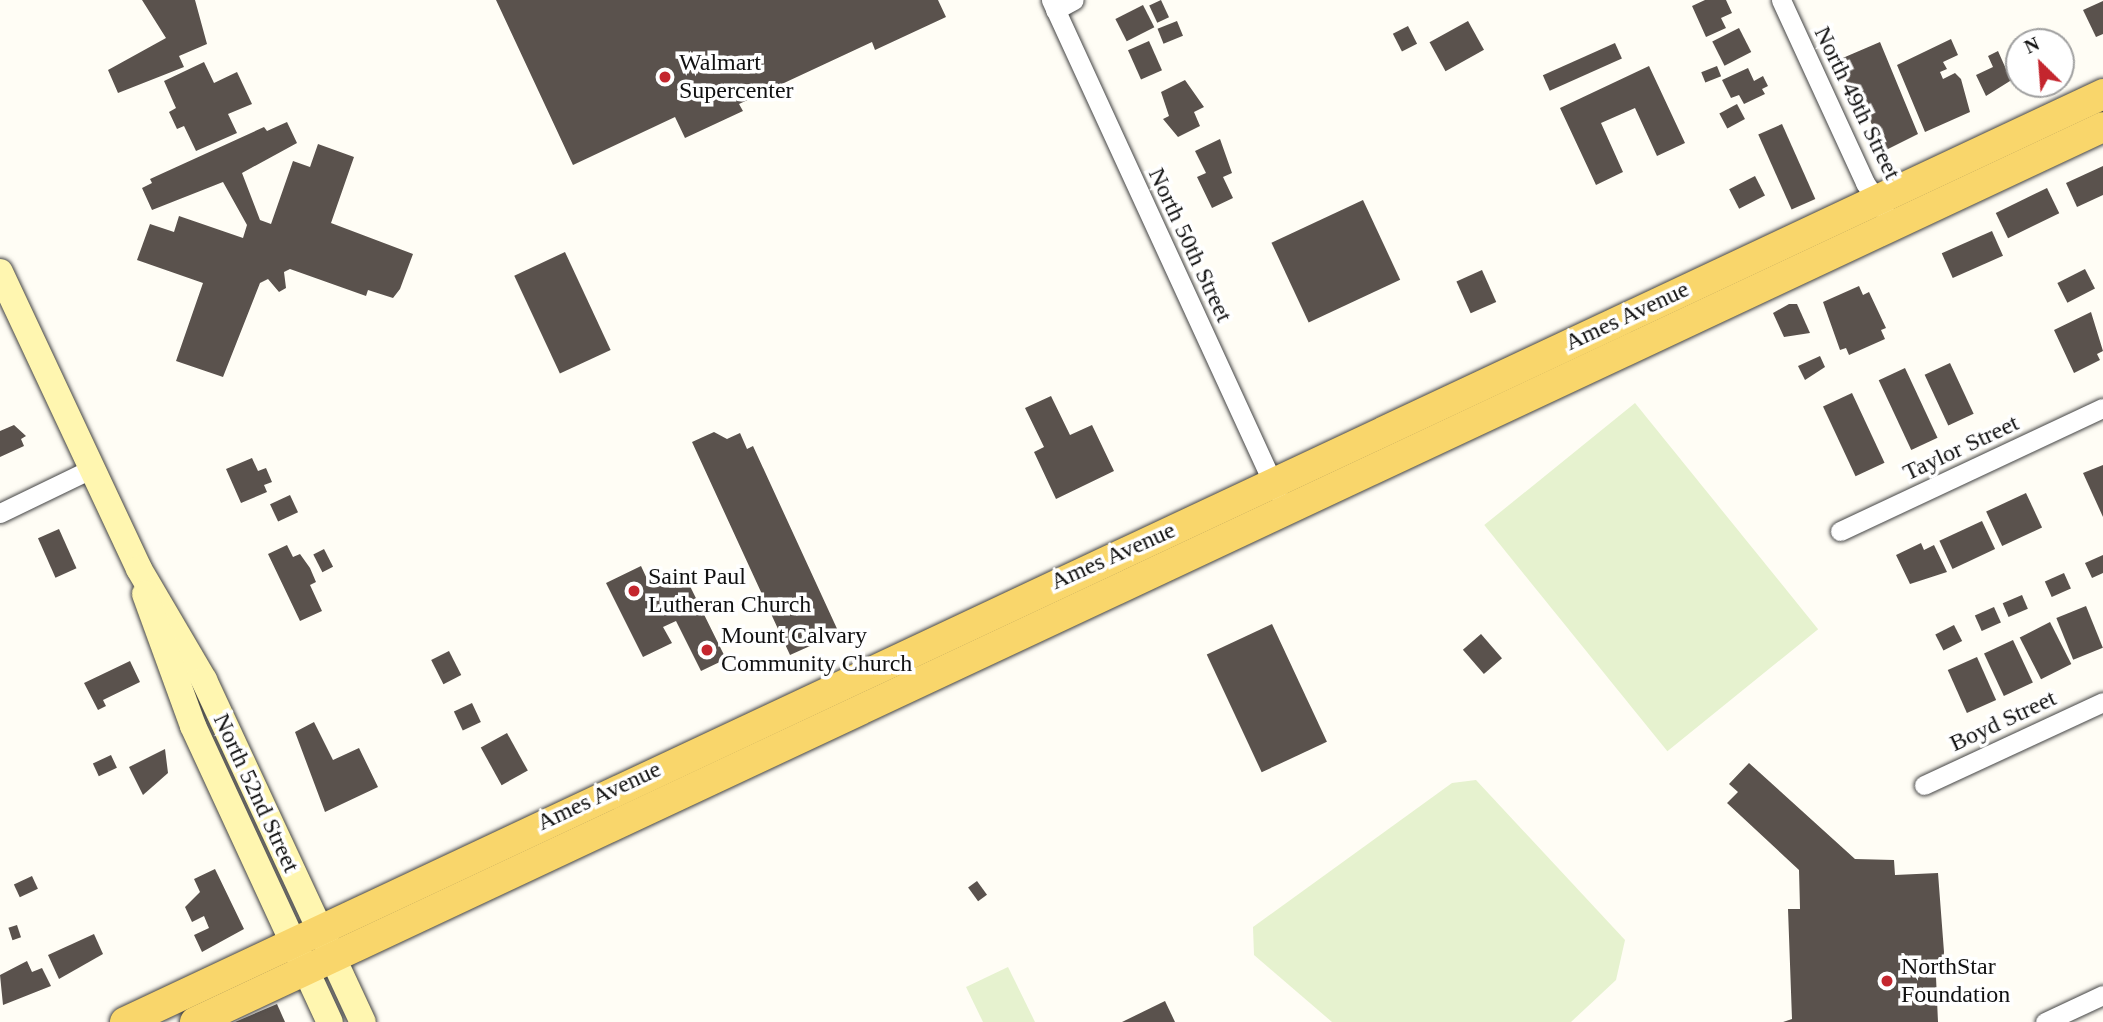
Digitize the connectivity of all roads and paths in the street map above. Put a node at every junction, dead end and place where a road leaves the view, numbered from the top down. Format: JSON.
{"nodes":[{"id":1,"x":1074,"y":0,"type":"edge"},
{"id":2,"x":1781,"y":0,"type":"edge"},
{"id":3,"x":1053,"y":5,"type":"edge"},
{"id":4,"x":2103,"y":93,"type":"edge"},
{"id":5,"x":2103,"y":127,"type":"edge"},
{"id":6,"x":1878,"y":200,"type":"junction"},
{"id":7,"x":1893,"y":225,"type":"junction"},
{"id":8,"x":0,"y":272,"type":"edge"},
{"id":9,"x":2103,"y":408,"type":"edge"},
{"id":10,"x":92,"y":469,"type":"junction"},
{"id":11,"x":1273,"y":482,"type":"junction"},
{"id":12,"x":1285,"y":510,"type":"junction"},
{"id":13,"x":0,"y":513,"type":"edge"},
{"id":14,"x":1840,"y":531,"type":"dead end"},
{"id":15,"x":2103,"y":702,"type":"edge"},
{"id":16,"x":1924,"y":785,"type":"dead end"},
{"id":17,"x":312,"y":948,"type":"junction"},
{"id":18,"x":2103,"y":995,"type":"edge"},
{"id":19,"x":125,"y":1022,"type":"edge"},
{"id":20,"x":195,"y":1022,"type":"edge"},
{"id":21,"x":330,"y":1022,"type":"edge"},
{"id":22,"x":363,"y":1022,"type":"edge"},
{"id":23,"x":2045,"y":1022,"type":"edge"}],
"edges":[{"from":1,"to":3,"type":"street"},
{"from":2,"to":6,"type":"street","name":"North 49th Street"},
{"from":3,"to":11,"type":"street","name":"North 50th Street"},
{"from":4,"to":6,"type":"main road","name":"Ames Avenue"},
{"from":5,"to":7,"type":"main road","name":"Ames Avenue"},
{"from":6,"to":7,"type":"street","name":"North 49th Street"},
{"from":6,"to":11,"type":"main road","name":"Ames Avenue"},
{"from":7,"to":12,"type":"main road","name":"Ames Avenue"},
{"from":8,"to":10,"type":"main road","name":"North 52nd Street"},
{"from":9,"to":14,"type":"street","name":"Taylor Street"},
{"from":10,"to":13,"type":"street"},
{"from":10,"to":17,"type":"main road","name":"North 52nd Street"},
{"from":11,"to":12,"type":"street","name":"North 50th Street"},
{"from":11,"to":17,"type":"main road","name":"Ames Avenue"},
{"from":12,"to":17,"type":"main road","name":"Ames Avenue"},
{"from":15,"to":16,"type":"street","name":"Boyd Street"},
{"from":17,"to":19,"type":"main road","name":"Ames Avenue"},
{"from":17,"to":20,"type":"main road","name":"Ames Avenue"},
{"from":17,"to":21,"type":"main road","name":"North 52nd Street"},
{"from":17,"to":22,"type":"main road","name":"North 52nd Street"},
{"from":18,"to":23,"type":"street"}]}
